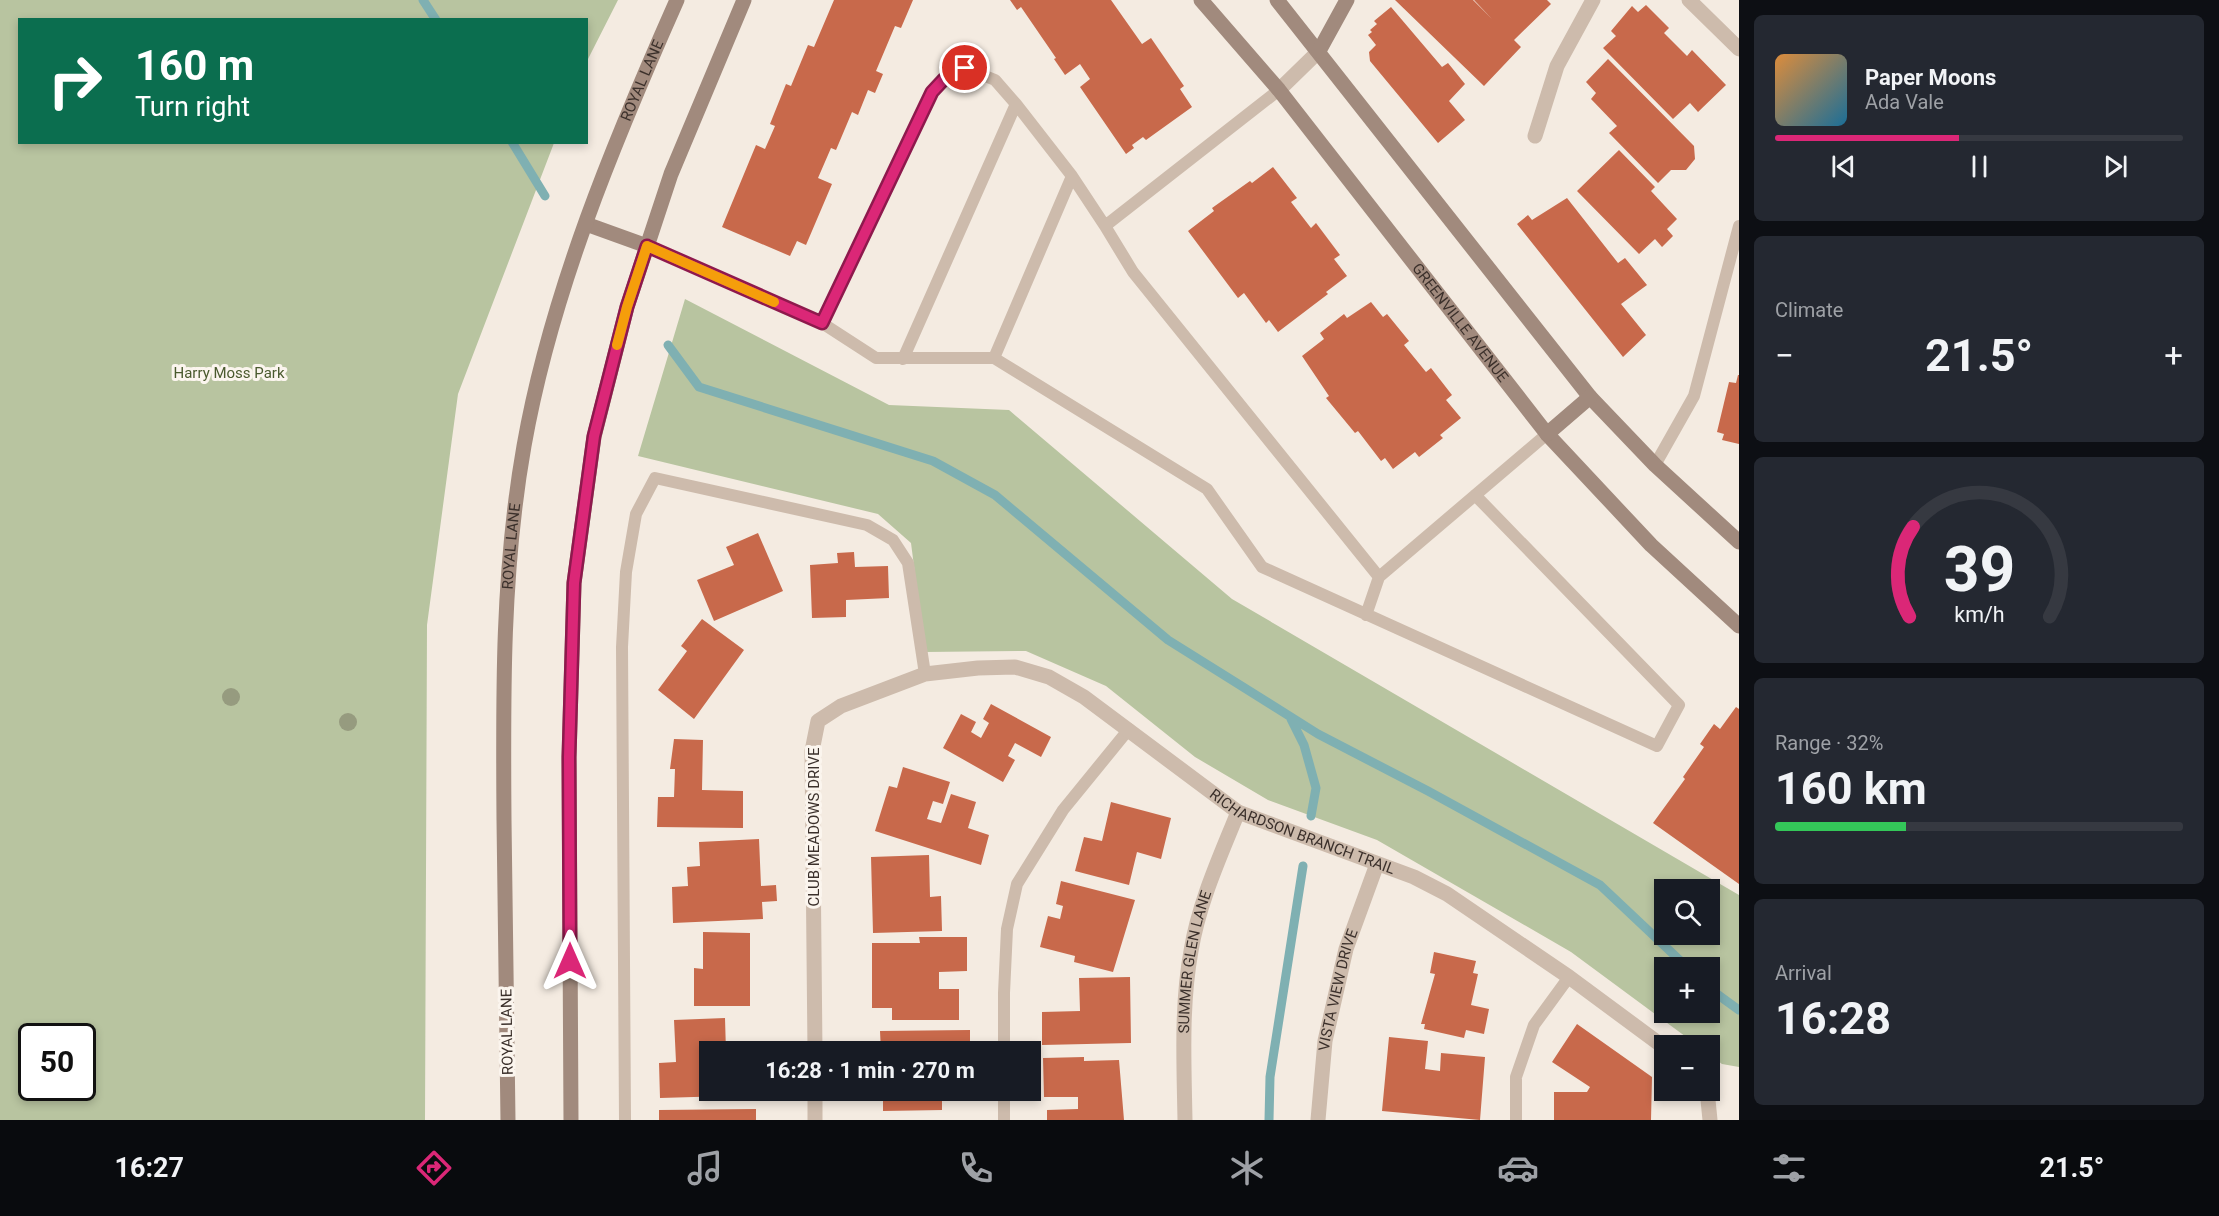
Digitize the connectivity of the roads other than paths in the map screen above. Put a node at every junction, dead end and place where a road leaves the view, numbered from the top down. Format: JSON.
{"nodes":[{"id":1,"x":677,"y":0,"type":"edge"},
{"id":2,"x":744,"y":0,"type":"edge"},
{"id":3,"x":1201,"y":0,"type":"edge"},
{"id":4,"x":1277,"y":0,"type":"edge"},
{"id":5,"x":1347,"y":0,"type":"edge"},
{"id":6,"x":1593,"y":0,"type":"edge"},
{"id":7,"x":1689,"y":0,"type":"edge"},
{"id":8,"x":1739,"y":49,"type":"edge"},
{"id":9,"x":1319,"y":51,"type":"junction"},
{"id":10,"x":1279,"y":90,"type":"junction"},
{"id":11,"x":1016,"y":104,"type":"junction"},
{"id":12,"x":1535,"y":136,"type":"dead end"},
{"id":13,"x":1072,"y":176,"type":"junction"},
{"id":14,"x":586,"y":224,"type":"junction"},
{"id":15,"x":1739,"y":225,"type":"edge"},
{"id":16,"x":1105,"y":226,"type":"junction"},
{"id":17,"x":647,"y":246,"type":"junction"},
{"id":18,"x":822,"y":323,"type":"junction"},
{"id":19,"x":903,"y":358,"type":"junction"},
{"id":20,"x":994,"y":358,"type":"junction"},
{"id":21,"x":1590,"y":397,"type":"junction"},
{"id":22,"x":1547,"y":434,"type":"junction"},
{"id":23,"x":1655,"y":465,"type":"junction"},
{"id":24,"x":1475,"y":495,"type":"junction"},
{"id":25,"x":1739,"y":542,"type":"edge"},
{"id":26,"x":1378,"y":577,"type":"junction"},
{"id":27,"x":1366,"y":615,"type":"junction"},
{"id":28,"x":1739,"y":626,"type":"edge"},
{"id":29,"x":925,"y":674,"type":"junction"},
{"id":30,"x":1129,"y":729,"type":"junction"},
{"id":31,"x":1238,"y":812,"type":"junction"},
{"id":32,"x":1377,"y":864,"type":"junction"},
{"id":33,"x":1569,"y":977,"type":"junction"},
{"id":34,"x":1654,"y":1040,"type":"edge"},
{"id":35,"x":815,"y":1041,"type":"edge"},
{"id":36,"x":1004,"y":1041,"type":"edge"},
{"id":37,"x":815,"y":1101,"type":"edge"},
{"id":38,"x":1004,"y":1101,"type":"edge"},
{"id":39,"x":1708,"y":1101,"type":"edge"},
{"id":40,"x":508,"y":1120,"type":"edge"},
{"id":41,"x":571,"y":1120,"type":"edge"},
{"id":42,"x":625,"y":1120,"type":"edge"},
{"id":43,"x":815,"y":1120,"type":"edge"},
{"id":44,"x":1005,"y":1120,"type":"edge"},
{"id":45,"x":1185,"y":1120,"type":"edge"},
{"id":46,"x":1318,"y":1120,"type":"edge"},
{"id":47,"x":1516,"y":1120,"type":"edge"},
{"id":48,"x":1710,"y":1120,"type":"edge"}],
"edges":[{"from":1,"to":14,"type":"main road","name":"ROYAL LANE"},
{"from":2,"to":17,"type":"main road"},
{"from":3,"to":10,"type":"main road","name":"GREENVILLE AVENUE"},
{"from":4,"to":9,"type":"main road"},
{"from":5,"to":9,"type":"main road"},
{"from":6,"to":12,"type":"street"},
{"from":7,"to":8,"type":"street"},
{"from":9,"to":10,"type":"street"},
{"from":9,"to":21,"type":"main road"},
{"from":10,"to":16,"type":"lane"},
{"from":10,"to":22,"type":"main road","name":"GREENVILLE AVENUE"},
{"from":11,"to":13,"type":"lane"},
{"from":11,"to":18,"type":"lane"},
{"from":11,"to":19,"type":"lane"},
{"from":13,"to":16,"type":"lane"},
{"from":13,"to":20,"type":"lane"},
{"from":14,"to":17,"type":"main road"},
{"from":14,"to":40,"type":"main road","name":"ROYAL LANE"},
{"from":15,"to":23,"type":"lane"},
{"from":16,"to":26,"type":"lane"},
{"from":17,"to":18,"type":"lane"},
{"from":17,"to":41,"type":"main road"},
{"from":18,"to":19,"type":"lane"},
{"from":19,"to":20,"type":"lane"},
{"from":20,"to":27,"type":"lane"},
{"from":21,"to":22,"type":"main road"},
{"from":21,"to":23,"type":"main road"},
{"from":22,"to":24,"type":"lane"},
{"from":22,"to":28,"type":"main road","name":"GREENVILLE AVENUE"},
{"from":23,"to":25,"type":"main road"},
{"from":24,"to":26,"type":"lane"},
{"from":24,"to":27,"type":"lane"},
{"from":26,"to":27,"type":"lane"},
{"from":29,"to":30,"type":"street","name":"RICHARDSON BRANCH TRAIL"},
{"from":29,"to":35,"type":"street","name":"CLUB MEADOWS DRIVE"},
{"from":29,"to":42,"type":"lane"},
{"from":30,"to":31,"type":"street","name":"RICHARDSON BRANCH TRAIL"},
{"from":30,"to":36,"type":"lane"},
{"from":31,"to":32,"type":"street","name":"RICHARDSON BRANCH TRAIL"},
{"from":31,"to":45,"type":"street","name":"SUMMER GLEN LANE"},
{"from":32,"to":33,"type":"street","name":"RICHARDSON BRANCH TRAIL"},
{"from":32,"to":46,"type":"street","name":"VISTA VIEW DRIVE"},
{"from":33,"to":34,"type":"street","name":"RICHARDSON BRANCH TRAIL"},
{"from":33,"to":47,"type":"lane"},
{"from":37,"to":43,"type":"street"},
{"from":38,"to":44,"type":"lane"},
{"from":39,"to":48,"type":"street"}]}
